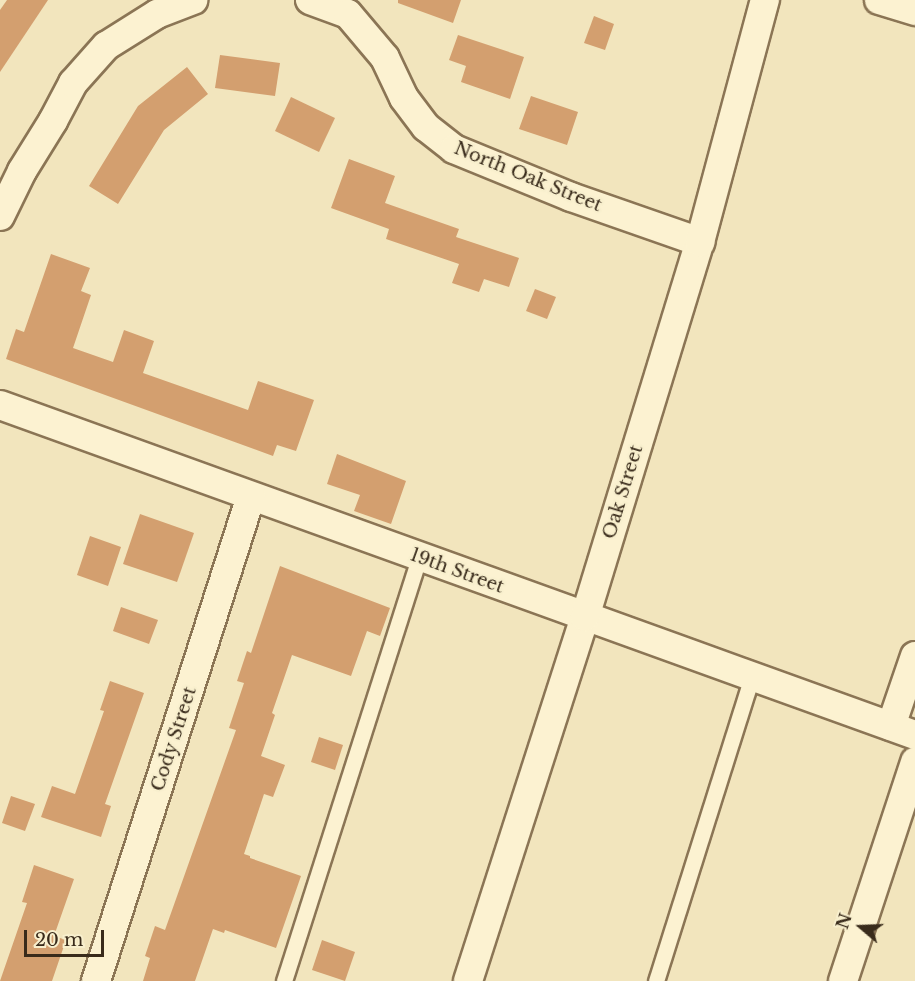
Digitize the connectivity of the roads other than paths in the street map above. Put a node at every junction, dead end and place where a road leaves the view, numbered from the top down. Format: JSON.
{"nodes":[{"id":1,"x":193,"y":0,"type":"edge"},
{"id":2,"x":310,"y":0,"type":"edge"},
{"id":3,"x":765,"y":0,"type":"edge"},
{"id":4,"x":879,"y":0,"type":"edge"},
{"id":5,"x":915,"y":11,"type":"edge"},
{"id":6,"x":0,"y":216,"type":"edge"},
{"id":7,"x":700,"y":242,"type":"junction"},
{"id":8,"x":0,"y":405,"type":"edge"},
{"id":9,"x":251,"y":496,"type":"junction"},
{"id":10,"x":419,"y":557,"type":"junction"},
{"id":11,"x":585,"y":617,"type":"junction"},
{"id":12,"x":915,"y":656,"type":"edge"},
{"id":13,"x":752,"y":676,"type":"junction"},
{"id":14,"x":903,"y":731,"type":"edge"},
{"id":15,"x":915,"y":762,"type":"edge"},
{"id":16,"x":96,"y":981,"type":"edge"},
{"id":17,"x":284,"y":981,"type":"edge"},
{"id":18,"x":468,"y":981,"type":"edge"},
{"id":19,"x":656,"y":981,"type":"edge"},
{"id":20,"x":843,"y":981,"type":"edge"}],
"edges":[{"from":1,"to":6,"type":"street"},
{"from":2,"to":7,"type":"street","name":"North Oak Street"},
{"from":3,"to":7,"type":"street","name":"Oak Street"},
{"from":4,"to":5,"type":"street"},
{"from":7,"to":11,"type":"street","name":"Oak Street"},
{"from":8,"to":9,"type":"street","name":"19th Street"},
{"from":9,"to":10,"type":"street","name":"19th Street"},
{"from":9,"to":16,"type":"street","name":"Cody Street"},
{"from":10,"to":11,"type":"street","name":"19th Street"},
{"from":10,"to":17,"type":"lane"},
{"from":11,"to":13,"type":"street","name":"19th Street"},
{"from":11,"to":18,"type":"street","name":"Oak Street"},
{"from":12,"to":14,"type":"street"},
{"from":13,"to":14,"type":"street","name":"19th Street"},
{"from":13,"to":19,"type":"lane"},
{"from":15,"to":20,"type":"street"}]}
